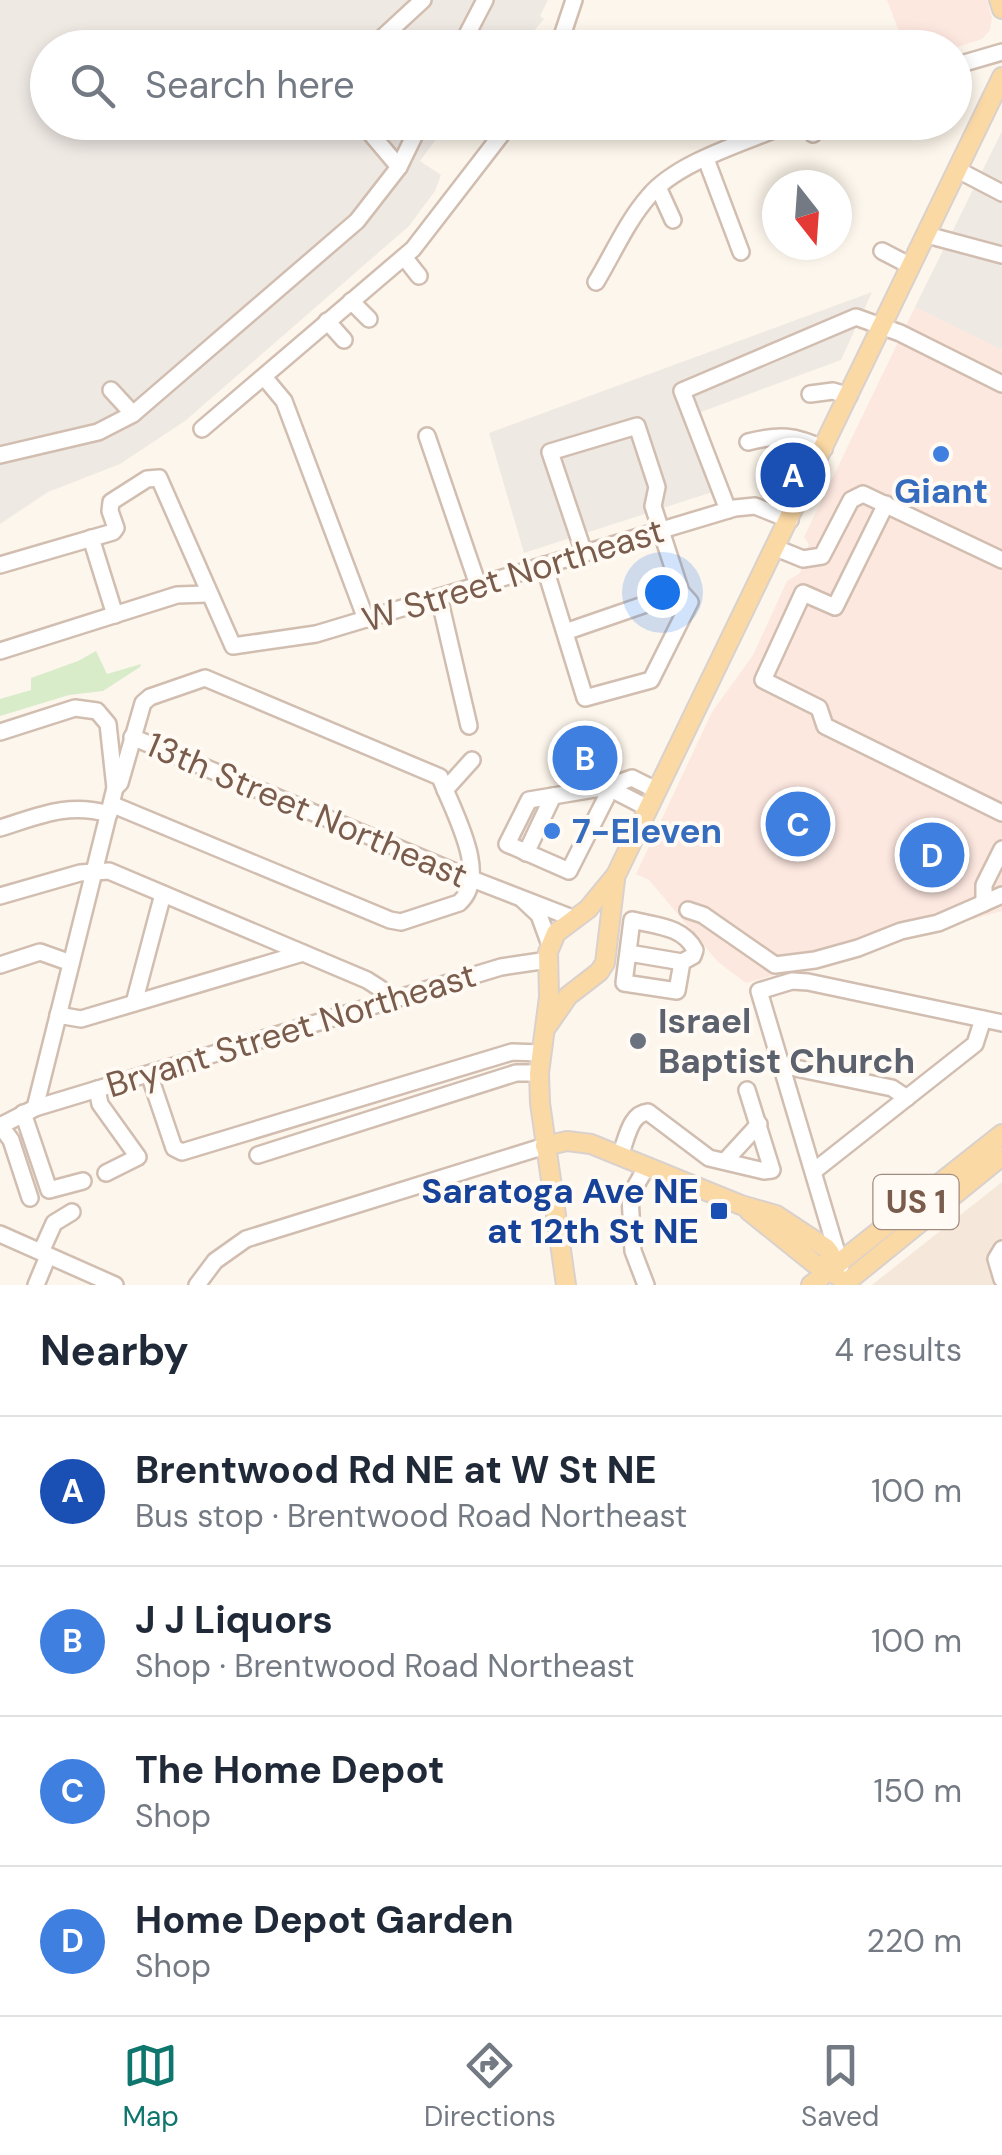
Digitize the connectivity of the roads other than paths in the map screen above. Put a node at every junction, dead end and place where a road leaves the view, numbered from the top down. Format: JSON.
{"nodes":[{"id":1,"x":422,"y":0,"type":"edge"},
{"id":2,"x":485,"y":0,"type":"edge"},
{"id":3,"x":574,"y":0,"type":"edge"},
{"id":4,"x":999,"y":0,"type":"edge"},
{"id":5,"x":1002,"y":9,"type":"edge"},
{"id":6,"x":390,"y":30,"type":"edge"},
{"id":7,"x":469,"y":30,"type":"edge"},
{"id":8,"x":564,"y":30,"type":"edge"},
{"id":9,"x":1002,"y":52,"type":"edge"},
{"id":10,"x":972,"y":61,"type":"edge"},
{"id":11,"x":1002,"y":64,"type":"edge"},
{"id":12,"x":1000,"y":80,"type":"edge"},
{"id":13,"x":377,"y":140,"type":"edge"},
{"id":14,"x":412,"y":140,"type":"edge"},
{"id":15,"x":497,"y":140,"type":"edge"},
{"id":16,"x":741,"y":140,"type":"edge"},
{"id":17,"x":706,"y":159,"type":"junction"},
{"id":18,"x":399,"y":166,"type":"junction"},
{"id":19,"x":958,"y":170,"type":"junction"},
{"id":20,"x":658,"y":187,"type":"junction"},
{"id":21,"x":1002,"y":193,"type":"edge"},
{"id":22,"x":672,"y":220,"type":"dead end"},
{"id":23,"x":926,"y":235,"type":"junction"},
{"id":24,"x":421,"y":239,"type":"junction"},
{"id":25,"x":436,"y":252,"type":"dead end"},
{"id":26,"x":742,"y":252,"type":"dead end"},
{"id":27,"x":882,"y":252,"type":"dead end"},
{"id":28,"x":1002,"y":255,"type":"edge"},
{"id":29,"x":404,"y":257,"type":"junction"},
{"id":30,"x":912,"y":266,"type":"junction"},
{"id":31,"x":419,"y":276,"type":"dead end"},
{"id":32,"x":596,"y":282,"type":"dead end"},
{"id":33,"x":351,"y":301,"type":"junction"},
{"id":34,"x":368,"y":318,"type":"dead end"},
{"id":35,"x":327,"y":321,"type":"junction"},
{"id":36,"x":883,"y":326,"type":"junction"},
{"id":37,"x":344,"y":340,"type":"dead end"},
{"id":38,"x":264,"y":377,"type":"junction"},
{"id":39,"x":1002,"y":384,"type":"edge"},
{"id":40,"x":111,"y":390,"type":"dead end"},
{"id":41,"x":810,"y":394,"type":"dead end"},
{"id":42,"x":849,"y":396,"type":"junction"},
{"id":43,"x":134,"y":414,"type":"junction"},
{"id":44,"x":202,"y":429,"type":"dead end"},
{"id":45,"x":426,"y":436,"type":"dead end"},
{"id":46,"x":748,"y":442,"type":"dead end"},
{"id":47,"x":824,"y":449,"type":"junction"},
{"id":48,"x":0,"y":455,"type":"edge"},
{"id":49,"x":886,"y":504,"type":"junction"},
{"id":50,"x":728,"y":510,"type":"junction"},
{"id":51,"x":790,"y":520,"type":"junction"},
{"id":52,"x":660,"y":530,"type":"junction"},
{"id":53,"x":91,"y":538,"type":"junction"},
{"id":54,"x":776,"y":548,"type":"junction"},
{"id":55,"x":584,"y":554,"type":"junction"},
{"id":56,"x":1002,"y":560,"type":"edge"},
{"id":57,"x":0,"y":565,"type":"edge"},
{"id":58,"x":544,"y":565,"type":"junction"},
{"id":59,"x":478,"y":585,"type":"junction"},
{"id":60,"x":681,"y":592,"type":"junction"},
{"id":61,"x":208,"y":594,"type":"junction"},
{"id":62,"x":439,"y":597,"type":"junction"},
{"id":63,"x":115,"y":615,"type":"junction"},
{"id":64,"x":366,"y":620,"type":"junction"},
{"id":65,"x":565,"y":632,"type":"junction"},
{"id":66,"x":0,"y":650,"type":"edge"},
{"id":67,"x":470,"y":726,"type":"dead end"},
{"id":68,"x":0,"y":732,"type":"edge"},
{"id":69,"x":132,"y":737,"type":"junction"},
{"id":70,"x":472,"y":760,"type":"dead end"},
{"id":71,"x":113,"y":770,"type":"junction"},
{"id":72,"x":607,"y":787,"type":"junction"},
{"id":73,"x":445,"y":790,"type":"junction"},
{"id":74,"x":656,"y":790,"type":"junction"},
{"id":75,"x":112,"y":802,"type":"junction"},
{"id":76,"x":648,"y":808,"type":"junction"},
{"id":77,"x":1002,"y":814,"type":"edge"},
{"id":78,"x":0,"y":828,"type":"edge"},
{"id":79,"x":1002,"y":849,"type":"edge"},
{"id":80,"x":94,"y":871,"type":"junction"},
{"id":81,"x":616,"y":875,"type":"junction"},
{"id":82,"x":472,"y":879,"type":"junction"},
{"id":83,"x":163,"y":894,"type":"junction"},
{"id":84,"x":1002,"y":895,"type":"edge"},
{"id":85,"x":0,"y":896,"type":"edge"},
{"id":86,"x":520,"y":898,"type":"junction"},
{"id":87,"x":984,"y":903,"type":"junction"},
{"id":88,"x":688,"y":910,"type":"dead end"},
{"id":89,"x":576,"y":918,"type":"junction"},
{"id":90,"x":608,"y":938,"type":"junction"},
{"id":91,"x":629,"y":948,"type":"junction"},
{"id":92,"x":303,"y":953,"type":"junction"},
{"id":93,"x":549,"y":960,"type":"junction"},
{"id":94,"x":682,"y":962,"type":"junction"},
{"id":95,"x":71,"y":963,"type":"junction"},
{"id":96,"x":0,"y":965,"type":"edge"},
{"id":97,"x":580,"y":985,"type":"junction"},
{"id":98,"x":388,"y":1001,"type":"junction"},
{"id":99,"x":134,"y":1003,"type":"junction"},
{"id":100,"x":58,"y":1015,"type":"junction"},
{"id":101,"x":982,"y":1019,"type":"junction"},
{"id":102,"x":1002,"y":1023,"type":"edge"},
{"id":103,"x":546,"y":1029,"type":"junction"},
{"id":104,"x":542,"y":1053,"type":"junction"},
{"id":105,"x":781,"y":1065,"type":"junction"},
{"id":106,"x":539,"y":1073,"type":"junction"},
{"id":107,"x":149,"y":1074,"type":"junction"},
{"id":108,"x":97,"y":1089,"type":"junction"},
{"id":109,"x":747,"y":1090,"type":"dead end"},
{"id":110,"x":907,"y":1098,"type":"junction"},
{"id":111,"x":29,"y":1110,"type":"junction"},
{"id":112,"x":758,"y":1124,"type":"junction"},
{"id":113,"x":0,"y":1125,"type":"edge"},
{"id":114,"x":1002,"y":1134,"type":"edge"},
{"id":115,"x":545,"y":1146,"type":"junction"},
{"id":116,"x":258,"y":1155,"type":"dead end"},
{"id":117,"x":620,"y":1155,"type":"junction"},
{"id":118,"x":1002,"y":1156,"type":"edge"},
{"id":119,"x":725,"y":1161,"type":"junction"},
{"id":120,"x":646,"y":1166,"type":"junction"},
{"id":121,"x":814,"y":1171,"type":"junction"},
{"id":122,"x":106,"y":1173,"type":"dead end"},
{"id":123,"x":84,"y":1181,"type":"dead end"},
{"id":124,"x":30,"y":1198,"type":"dead end"},
{"id":125,"x":72,"y":1212,"type":"dead end"},
{"id":126,"x":0,"y":1234,"type":"edge"},
{"id":127,"x":1002,"y":1249,"type":"edge"},
{"id":128,"x":44,"y":1254,"type":"junction"},
{"id":129,"x":835,"y":1266,"type":"junction"},
{"id":130,"x":1002,"y":1279,"type":"edge"},
{"id":131,"x":36,"y":1285,"type":"edge"},
{"id":132,"x":115,"y":1285,"type":"edge"},
{"id":133,"x":197,"y":1285,"type":"edge"},
{"id":134,"x":566,"y":1285,"type":"edge"},
{"id":135,"x":646,"y":1285,"type":"edge"},
{"id":136,"x":811,"y":1285,"type":"edge"},
{"id":137,"x":844,"y":1285,"type":"edge"}],
"edges":[{"from":1,"to":6,"type":"street"},
{"from":2,"to":7,"type":"street"},
{"from":3,"to":8,"type":"street"},
{"from":4,"to":5,"type":"main road"},
{"from":9,"to":10,"type":"street"},
{"from":11,"to":12,"type":"main road"},
{"from":12,"to":19,"type":"main road"},
{"from":13,"to":18,"type":"street"},
{"from":14,"to":18,"type":"street"},
{"from":15,"to":24,"type":"street"},
{"from":16,"to":17,"type":"street"},
{"from":17,"to":20,"type":"street"},
{"from":17,"to":26,"type":"street"},
{"from":18,"to":43,"type":"street"},
{"from":19,"to":21,"type":"street"},
{"from":19,"to":23,"type":"main road"},
{"from":20,"to":22,"type":"street"},
{"from":20,"to":32,"type":"street"},
{"from":23,"to":28,"type":"street"},
{"from":23,"to":30,"type":"main road"},
{"from":24,"to":25,"type":"street"},
{"from":24,"to":29,"type":"street"},
{"from":27,"to":30,"type":"street"},
{"from":29,"to":31,"type":"street"},
{"from":29,"to":33,"type":"street"},
{"from":30,"to":36,"type":"main road"},
{"from":33,"to":34,"type":"street"},
{"from":33,"to":35,"type":"street"},
{"from":35,"to":37,"type":"street"},
{"from":35,"to":38,"type":"street"},
{"from":36,"to":39,"type":"street"},
{"from":36,"to":42,"type":"main road"},
{"from":36,"to":50,"type":"street"},
{"from":38,"to":44,"type":"street"},
{"from":38,"to":64,"type":"street"},
{"from":40,"to":43,"type":"street"},
{"from":41,"to":42,"type":"street"},
{"from":42,"to":47,"type":"main road"},
{"from":43,"to":48,"type":"street"},
{"from":45,"to":59,"type":"street"},
{"from":46,"to":47,"type":"street"},
{"from":47,"to":51,"type":"main road"},
{"from":49,"to":54,"type":"street"},
{"from":49,"to":56,"type":"street"},
{"from":49,"to":77,"type":"street"},
{"from":50,"to":51,"type":"street","name":"W Street Northeast"},
{"from":50,"to":52,"type":"street","name":"W Street Northeast"},
{"from":51,"to":54,"type":"main road"},
{"from":52,"to":55,"type":"street","name":"W Street Northeast"},
{"from":52,"to":55,"type":"street"},
{"from":52,"to":60,"type":"street"},
{"from":53,"to":57,"type":"street"},
{"from":53,"to":61,"type":"street"},
{"from":53,"to":63,"type":"street"},
{"from":54,"to":74,"type":"main road"},
{"from":55,"to":58,"type":"street","name":"W Street Northeast"},
{"from":58,"to":59,"type":"street","name":"W Street Northeast"},
{"from":58,"to":65,"type":"street"},
{"from":59,"to":62,"type":"street","name":"W Street Northeast"},
{"from":60,"to":65,"type":"street"},
{"from":60,"to":65,"type":"street"},
{"from":61,"to":63,"type":"street"},
{"from":61,"to":64,"type":"street","name":"W Street Northeast"},
{"from":62,"to":64,"type":"street","name":"W Street Northeast"},
{"from":62,"to":67,"type":"street"},
{"from":63,"to":66,"type":"street"},
{"from":68,"to":71,"type":"street"},
{"from":69,"to":71,"type":"street","name":"13th Street Northeast"},
{"from":69,"to":73,"type":"street"},
{"from":69,"to":75,"type":"street"},
{"from":69,"to":82,"type":"street","name":"13th Street Northeast"},
{"from":70,"to":73,"type":"street"},
{"from":71,"to":75,"type":"street"},
{"from":72,"to":72,"type":"street"},
{"from":72,"to":74,"type":"street"},
{"from":72,"to":76,"type":"street"},
{"from":73,"to":82,"type":"street"},
{"from":74,"to":76,"type":"main road"},
{"from":75,"to":78,"type":"street"},
{"from":75,"to":80,"type":"street"},
{"from":75,"to":82,"type":"street"},
{"from":76,"to":81,"type":"main road"},
{"from":79,"to":87,"type":"street"},
{"from":80,"to":83,"type":"street"},
{"from":80,"to":85,"type":"street"},
{"from":80,"to":95,"type":"street"},
{"from":81,"to":89,"type":"main road"},
{"from":81,"to":90,"type":"main road"},
{"from":82,"to":86,"type":"street","name":"13th Street Northeast"},
{"from":83,"to":92,"type":"street"},
{"from":83,"to":99,"type":"street"},
{"from":84,"to":87,"type":"street"},
{"from":86,"to":89,"type":"street","name":"13th Street Northeast"},
{"from":86,"to":93,"type":"street"},
{"from":87,"to":88,"type":"street"},
{"from":89,"to":90,"type":"main road"},
{"from":89,"to":93,"type":"main road"},
{"from":90,"to":91,"type":"street"},
{"from":90,"to":97,"type":"main road"},
{"from":91,"to":94,"type":"street"},
{"from":91,"to":94,"type":"street"},
{"from":91,"to":94,"type":"street"},
{"from":92,"to":98,"type":"street"},
{"from":92,"to":99,"type":"street"},
{"from":93,"to":97,"type":"main road"},
{"from":93,"to":98,"type":"street","name":"Bryant Street Northeast"},
{"from":93,"to":103,"type":"main road"},
{"from":95,"to":96,"type":"street"},
{"from":95,"to":100,"type":"street"},
{"from":97,"to":103,"type":"main road"},
{"from":98,"to":107,"type":"street","name":"Bryant Street Northeast"},
{"from":99,"to":100,"type":"street"},
{"from":100,"to":111,"type":"street"},
{"from":101,"to":102,"type":"street"},
{"from":101,"to":105,"type":"street"},
{"from":101,"to":110,"type":"street"},
{"from":103,"to":104,"type":"main road"},
{"from":104,"to":106,"type":"main road"},
{"from":104,"to":107,"type":"street"},
{"from":105,"to":110,"type":"street"},
{"from":105,"to":121,"type":"street"},
{"from":106,"to":115,"type":"main road"},
{"from":106,"to":116,"type":"street"},
{"from":107,"to":108,"type":"street","name":"Bryant Street Northeast"},
{"from":108,"to":111,"type":"street","name":"Bryant Street Northeast"},
{"from":108,"to":122,"type":"street"},
{"from":109,"to":112,"type":"street"},
{"from":110,"to":121,"type":"street"},
{"from":111,"to":113,"type":"street","name":"Bryant Street Northeast"},
{"from":111,"to":123,"type":"street"},
{"from":112,"to":119,"type":"street"},
{"from":112,"to":119,"type":"street"},
{"from":113,"to":124,"type":"street"},
{"from":114,"to":129,"type":"main road","number":"US 1"},
{"from":115,"to":117,"type":"main road"},
{"from":115,"to":133,"type":"street"},
{"from":115,"to":134,"type":"main road"},
{"from":117,"to":119,"type":"street"},
{"from":117,"to":120,"type":"main road"},
{"from":118,"to":137,"type":"main road","number":"US 1"},
{"from":120,"to":129,"type":"main road"},
{"from":120,"to":135,"type":"street"},
{"from":121,"to":129,"type":"street"},
{"from":125,"to":128,"type":"street"},
{"from":126,"to":128,"type":"street"},
{"from":127,"to":130,"type":"street"},
{"from":128,"to":131,"type":"street"},
{"from":128,"to":132,"type":"street"},
{"from":129,"to":136,"type":"main road","number":"US 1"},
{"from":129,"to":137,"type":"main road"}]}
